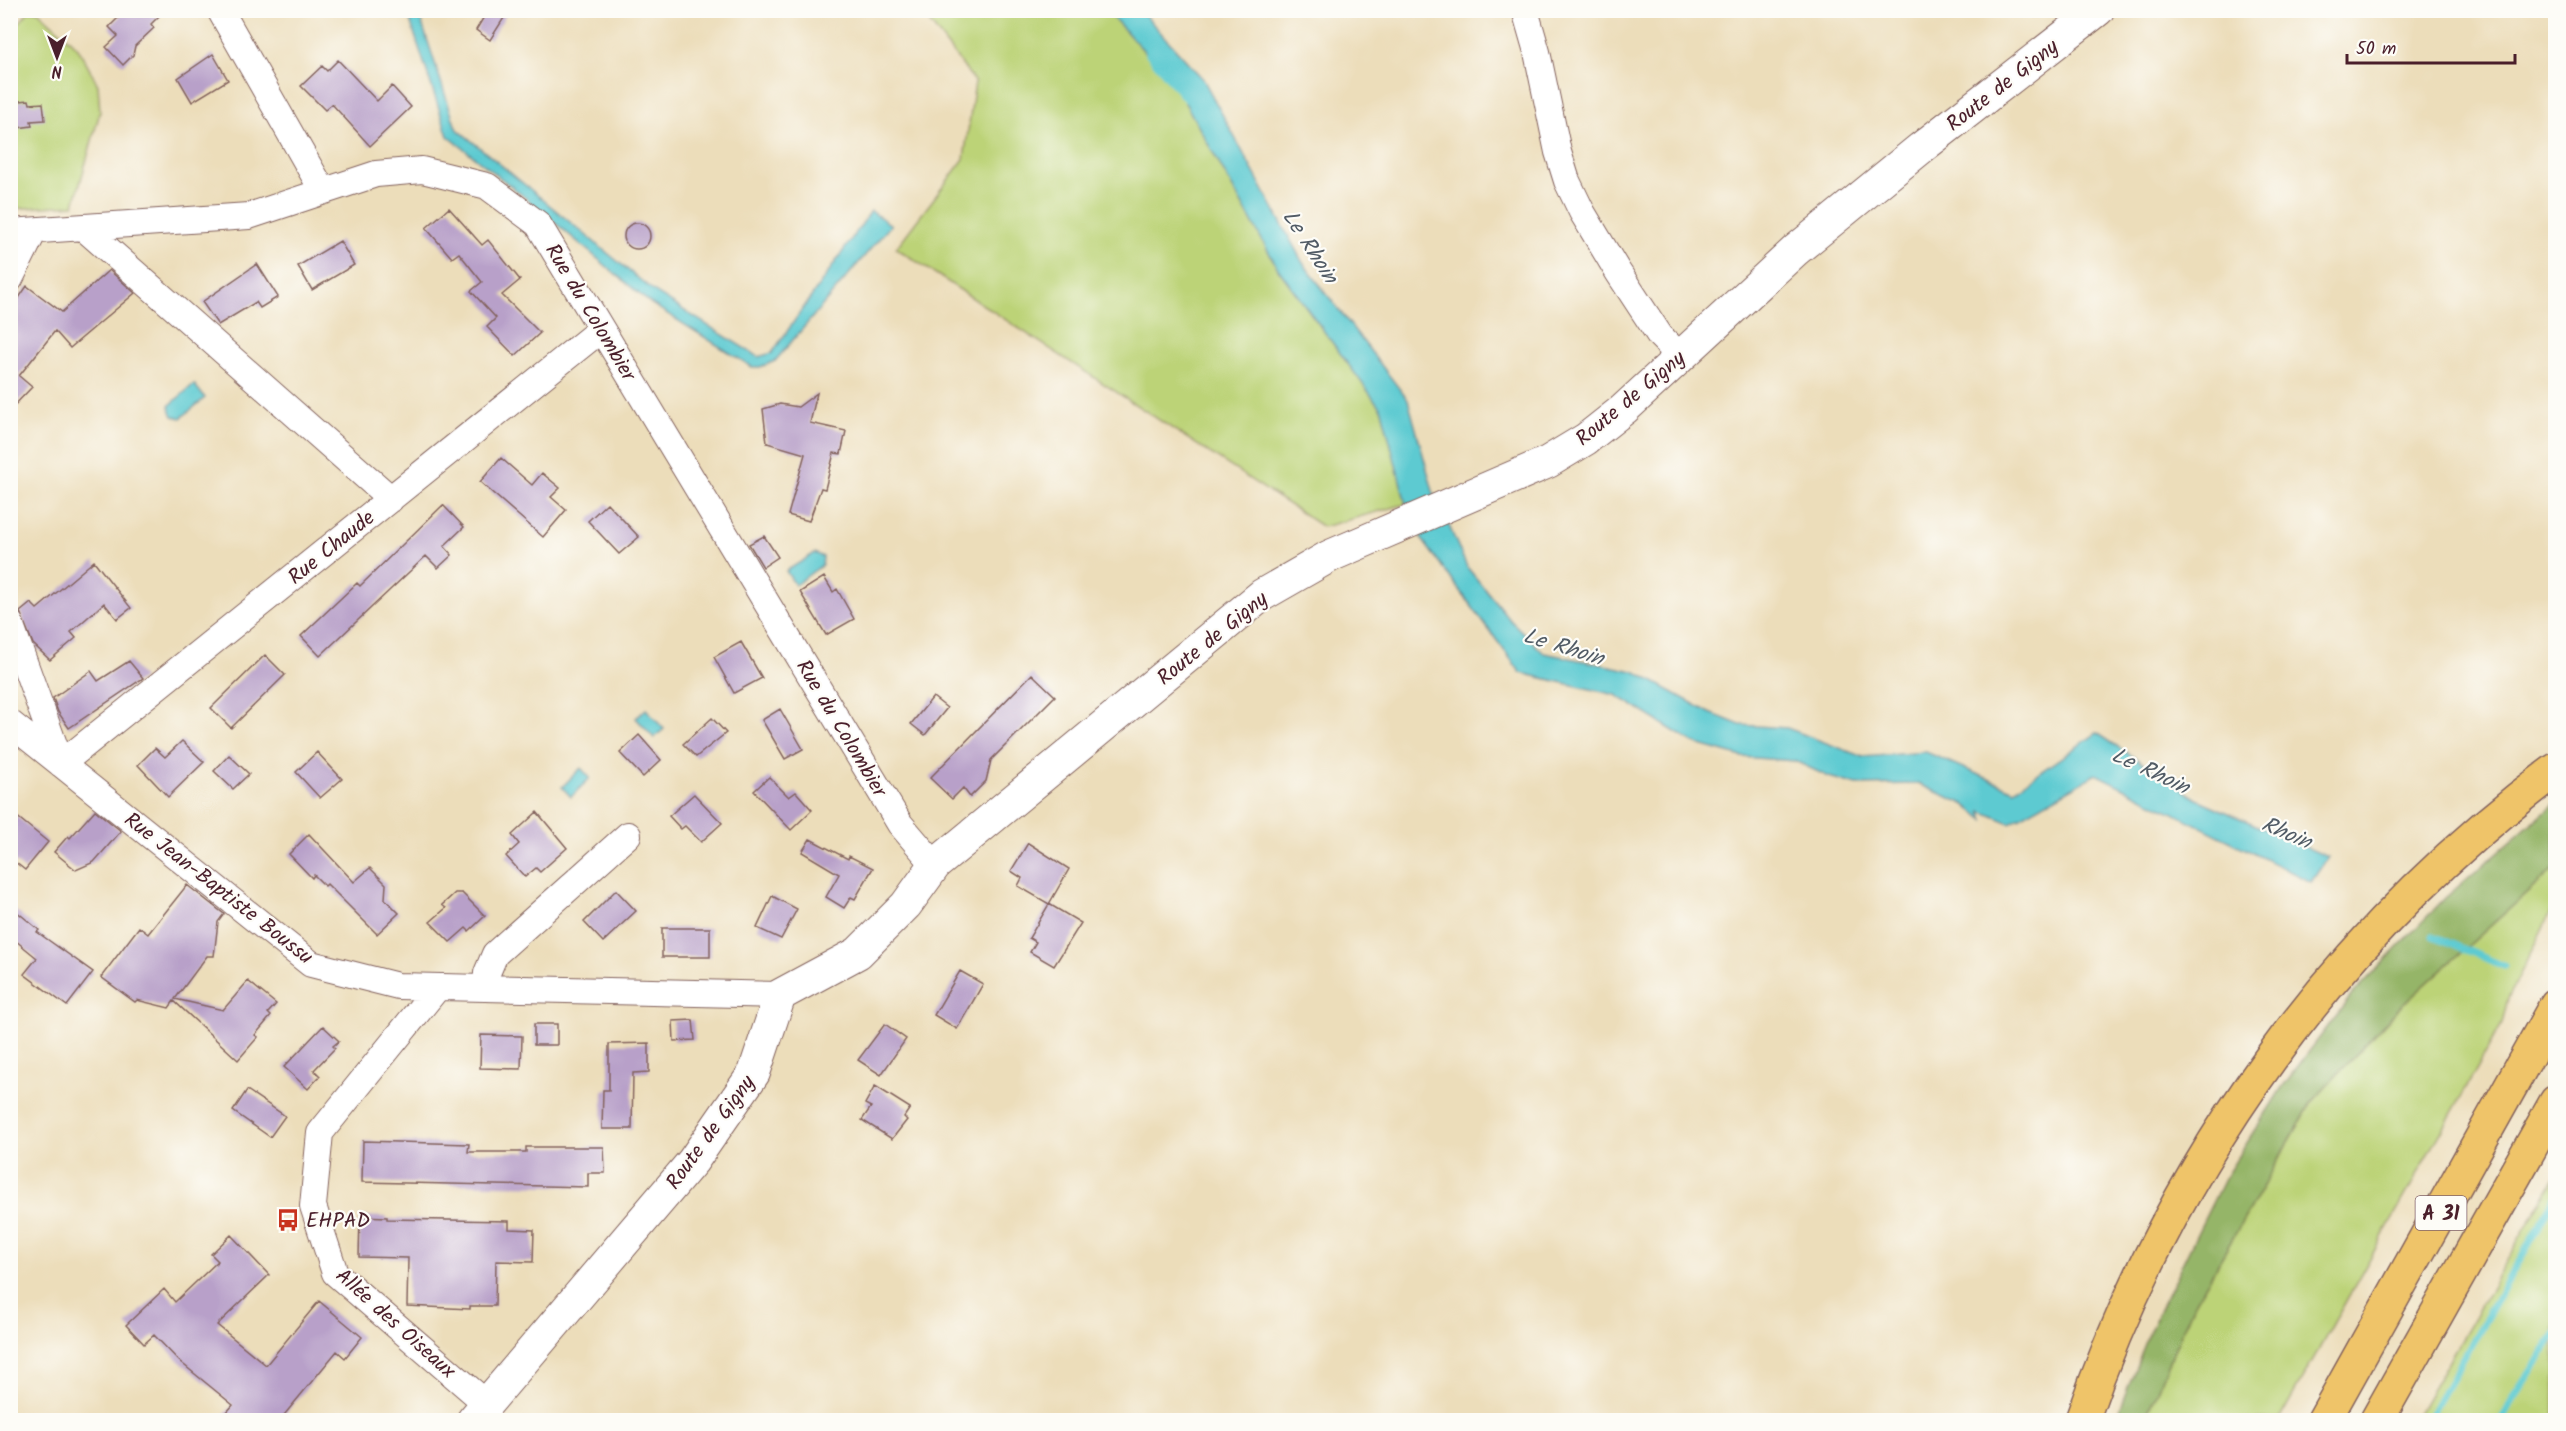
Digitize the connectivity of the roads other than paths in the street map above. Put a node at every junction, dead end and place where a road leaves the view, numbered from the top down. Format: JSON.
{"nodes":[{"id":1,"x":220,"y":10,"type":"edge"},
{"id":2,"x":1525,"y":10,"type":"edge"},
{"id":3,"x":2098,"y":10,"type":"edge"},
{"id":4,"x":323,"y":190,"type":"junction"},
{"id":5,"x":85,"y":229,"type":"junction"},
{"id":6,"x":22,"y":232,"type":"edge"},
{"id":7,"x":10,"y":279,"type":"edge"},
{"id":8,"x":600,"y":330,"type":"junction"},
{"id":9,"x":1680,"y":356,"type":"junction"},
{"id":10,"x":391,"y":499,"type":"junction"},
{"id":11,"x":10,"y":623,"type":"edge"},
{"id":12,"x":10,"y":723,"type":"edge"},
{"id":13,"x":61,"y":764,"type":"junction"},
{"id":14,"x":2556,"y":770,"type":"edge"},
{"id":15,"x":628,"y":835,"type":"dead end"},
{"id":16,"x":935,"y":865,"type":"junction"},
{"id":17,"x":438,"y":987,"type":"junction"},
{"id":18,"x":486,"y":988,"type":"junction"},
{"id":19,"x":780,"y":995,"type":"junction"},
{"id":20,"x":2556,"y":1005,"type":"edge"},
{"id":21,"x":2556,"y":1102,"type":"edge"},
{"id":22,"x":480,"y":1412,"type":"edge"},
{"id":23,"x":2082,"y":1420,"type":"edge"},
{"id":24,"x":2324,"y":1420,"type":"edge"},
{"id":25,"x":2377,"y":1420,"type":"edge"}],
"edges":[{"from":1,"to":4,"type":"street"},
{"from":2,"to":9,"type":"street"},
{"from":3,"to":9,"type":"street","name":"Route de Gigny"},
{"from":4,"to":5,"type":"street","name":"Rue du Colombier"},
{"from":4,"to":8,"type":"street","name":"Rue du Colombier"},
{"from":5,"to":6,"type":"street","name":"Rue du Colombier"},
{"from":5,"to":10,"type":"street"},
{"from":6,"to":7,"type":"street"},
{"from":8,"to":10,"type":"street","name":"Rue Chaude"},
{"from":8,"to":16,"type":"street","name":"Rue du Colombier"},
{"from":9,"to":16,"type":"street","name":"Route de Gigny"},
{"from":10,"to":13,"type":"street","name":"Rue Chaude"},
{"from":11,"to":13,"type":"street"},
{"from":12,"to":13,"type":"street","name":"Rue Jean-Baptiste Boussu"},
{"from":13,"to":17,"type":"street","name":"Rue Jean-Baptiste Boussu"},
{"from":14,"to":23,"type":"highway"},
{"from":15,"to":18,"type":"street"},
{"from":16,"to":19,"type":"street","name":"Route de Gigny"},
{"from":17,"to":18,"type":"street","name":"Rue Jean-Baptiste Boussu"},
{"from":17,"to":22,"type":"street","name":"Allée des Oiseaux"},
{"from":18,"to":19,"type":"street","name":"Rue Jean-Baptiste Boussu"},
{"from":19,"to":22,"type":"street","name":"Route de Gigny"},
{"from":20,"to":24,"type":"highway","number":"A 31"},
{"from":21,"to":25,"type":"highway","number":"A 31"}]}
